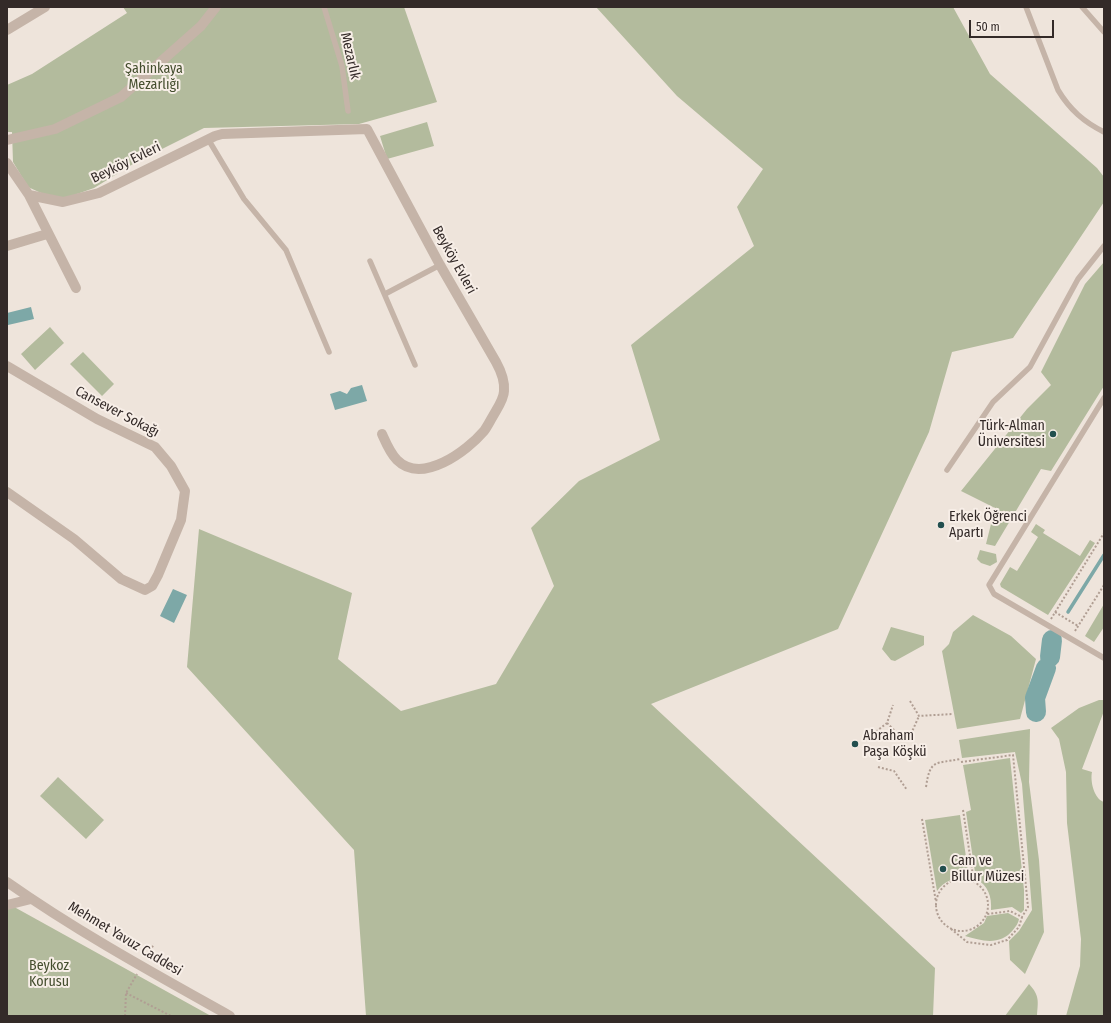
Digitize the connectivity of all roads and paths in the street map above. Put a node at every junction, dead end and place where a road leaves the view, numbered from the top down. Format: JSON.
{"nodes":[{"id":1,"x":45,"y":7,"type":"edge"},
{"id":2,"x":216,"y":7,"type":"edge"},
{"id":3,"x":324,"y":7,"type":"edge"},
{"id":4,"x":1026,"y":7,"type":"edge"},
{"id":5,"x":1082,"y":7,"type":"edge"},
{"id":6,"x":7,"y":30,"type":"edge"},
{"id":7,"x":1104,"y":32,"type":"edge"},
{"id":8,"x":348,"y":110,"type":"dead end"},
{"id":9,"x":1104,"y":132,"type":"edge"},
{"id":10,"x":208,"y":139,"type":"junction"},
{"id":11,"x":7,"y":140,"type":"edge"},
{"id":12,"x":7,"y":164,"type":"edge"},
{"id":13,"x":29,"y":195,"type":"junction"},
{"id":14,"x":47,"y":234,"type":"junction"},
{"id":15,"x":7,"y":246,"type":"edge"},
{"id":16,"x":1104,"y":246,"type":"edge"},
{"id":17,"x":370,"y":261,"type":"dead end"},
{"id":18,"x":440,"y":265,"type":"junction"},
{"id":19,"x":76,"y":288,"type":"dead end"},
{"id":20,"x":385,"y":294,"type":"junction"},
{"id":21,"x":329,"y":352,"type":"dead end"},
{"id":22,"x":415,"y":365,"type":"dead end"},
{"id":23,"x":7,"y":366,"type":"edge"},
{"id":24,"x":1104,"y":398,"type":"edge"},
{"id":25,"x":382,"y":434,"type":"dead end"},
{"id":26,"x":946,"y":470,"type":"dead end"},
{"id":27,"x":7,"y":492,"type":"edge"},
{"id":28,"x":1104,"y":533,"type":"edge"},
{"id":29,"x":1104,"y":585,"type":"edge"},
{"id":30,"x":1055,"y":612,"type":"junction"},
{"id":31,"x":1048,"y":625,"type":"junction"},
{"id":32,"x":1078,"y":626,"type":"junction"},
{"id":33,"x":1071,"y":638,"type":"junction"},
{"id":34,"x":1104,"y":658,"type":"edge"},
{"id":35,"x":910,"y":701,"type":"dead end"},
{"id":36,"x":893,"y":705,"type":"dead end"},
{"id":37,"x":952,"y":714,"type":"dead end"},
{"id":38,"x":919,"y":716,"type":"junction"},
{"id":39,"x":887,"y":723,"type":"junction"},
{"id":40,"x":873,"y":734,"type":"dead end"},
{"id":41,"x":911,"y":734,"type":"dead end"},
{"id":42,"x":900,"y":736,"type":"dead end"},
{"id":43,"x":878,"y":766,"type":"dead end"},
{"id":44,"x":926,"y":787,"type":"dead end"},
{"id":45,"x":907,"y":790,"type":"dead end"},
{"id":46,"x":963,"y":810,"type":"dead end"},
{"id":47,"x":922,"y":819,"type":"dead end"},
{"id":48,"x":7,"y":882,"type":"edge"},
{"id":49,"x":974,"y":882,"type":"junction"},
{"id":50,"x":31,"y":899,"type":"junction"},
{"id":51,"x":7,"y":905,"type":"edge"},
{"id":52,"x":937,"y":912,"type":"junction"},
{"id":53,"x":987,"y":914,"type":"junction"},
{"id":54,"x":1022,"y":917,"type":"junction"},
{"id":55,"x":947,"y":926,"type":"junction"},
{"id":56,"x":154,"y":944,"type":"dead end"},
{"id":57,"x":142,"y":966,"type":"junction"},
{"id":58,"x":126,"y":992,"type":"junction"},
{"id":59,"x":125,"y":1016,"type":"edge"},
{"id":60,"x":171,"y":1016,"type":"edge"},
{"id":61,"x":230,"y":1016,"type":"edge"}],
"edges":[{"from":1,"to":6,"type":"street"},
{"from":2,"to":11,"type":"street"},
{"from":3,"to":8,"type":"lane","name":"Mezarlık"},
{"from":4,"to":9,"type":"lane"},
{"from":5,"to":7,"type":"lane"},
{"from":10,"to":13,"type":"street","name":"Beyköy Evleri"},
{"from":10,"to":18,"type":"street","name":"Beyköy Evleri"},
{"from":10,"to":21,"type":"lane"},
{"from":12,"to":13,"type":"street"},
{"from":13,"to":14,"type":"street"},
{"from":14,"to":15,"type":"street"},
{"from":14,"to":19,"type":"street"},
{"from":16,"to":26,"type":"lane"},
{"from":17,"to":20,"type":"lane"},
{"from":18,"to":20,"type":"lane"},
{"from":18,"to":25,"type":"street","name":"Beyköy Evleri"},
{"from":20,"to":22,"type":"lane"},
{"from":23,"to":27,"type":"street","name":"Cansever Sokağı"},
{"from":24,"to":31,"type":"lane"},
{"from":28,"to":30,"type":"path"},
{"from":29,"to":32,"type":"path"},
{"from":30,"to":31,"type":"path"},
{"from":30,"to":32,"type":"path"},
{"from":31,"to":33,"type":"lane"},
{"from":32,"to":33,"type":"path"},
{"from":33,"to":34,"type":"lane"},
{"from":35,"to":38,"type":"path"},
{"from":36,"to":39,"type":"path"},
{"from":37,"to":38,"type":"path"},
{"from":38,"to":41,"type":"path"},
{"from":39,"to":40,"type":"path"},
{"from":39,"to":42,"type":"path"},
{"from":43,"to":45,"type":"path"},
{"from":44,"to":54,"type":"path"},
{"from":46,"to":49,"type":"path"},
{"from":47,"to":52,"type":"path"},
{"from":48,"to":50,"type":"street","name":"Mehmet Yavuz Caddesi"},
{"from":49,"to":52,"type":"path"},
{"from":49,"to":53,"type":"path"},
{"from":50,"to":51,"type":"street"},
{"from":50,"to":57,"type":"street","name":"Mehmet Yavuz Caddesi"},
{"from":52,"to":55,"type":"path"},
{"from":53,"to":54,"type":"path"},
{"from":53,"to":55,"type":"path"},
{"from":54,"to":55,"type":"path"},
{"from":56,"to":57,"type":"path"},
{"from":57,"to":58,"type":"path"},
{"from":57,"to":61,"type":"street","name":"Mehmet Yavuz Caddesi"},
{"from":58,"to":59,"type":"path"},
{"from":58,"to":60,"type":"path"}]}
